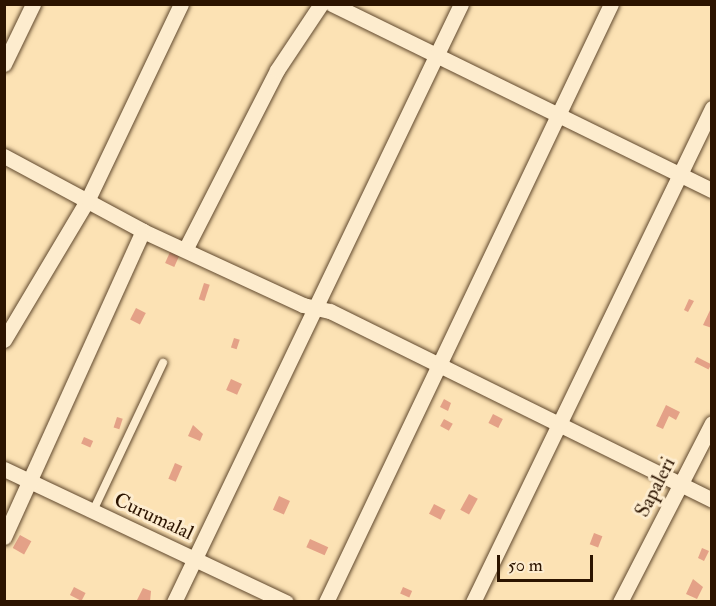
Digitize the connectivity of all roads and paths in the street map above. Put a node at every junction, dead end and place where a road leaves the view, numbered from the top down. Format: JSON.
{"nodes":[{"id":1,"x":33,"y":4,"type":"edge"},
{"id":2,"x":181,"y":4,"type":"edge"},
{"id":3,"x":321,"y":4,"type":"edge"},
{"id":4,"x":332,"y":4,"type":"edge"},
{"id":5,"x":461,"y":4,"type":"edge"},
{"id":6,"x":611,"y":4,"type":"edge"},
{"id":7,"x":436,"y":55,"type":"junction"},
{"id":8,"x":4,"y":64,"type":"edge"},
{"id":9,"x":711,"y":108,"type":"edge"},
{"id":10,"x":555,"y":116,"type":"junction"},
{"id":11,"x":4,"y":156,"type":"edge"},
{"id":12,"x":679,"y":172,"type":"junction"},
{"id":13,"x":711,"y":190,"type":"edge"},
{"id":14,"x":88,"y":200,"type":"junction"},
{"id":15,"x":143,"y":231,"type":"junction"},
{"id":16,"x":186,"y":248,"type":"junction"},
{"id":17,"x":316,"y":307,"type":"junction"},
{"id":18,"x":4,"y":340,"type":"edge"},
{"id":19,"x":163,"y":363,"type":"dead end"},
{"id":20,"x":435,"y":366,"type":"junction"},
{"id":21,"x":711,"y":423,"type":"edge"},
{"id":22,"x":554,"y":426,"type":"junction"},
{"id":23,"x":4,"y":469,"type":"edge"},
{"id":24,"x":31,"y":483,"type":"junction"},
{"id":25,"x":676,"y":485,"type":"junction"},
{"id":26,"x":711,"y":500,"type":"edge"},
{"id":27,"x":93,"y":511,"type":"junction"},
{"id":28,"x":4,"y":537,"type":"edge"},
{"id":29,"x":195,"y":558,"type":"junction"},
{"id":30,"x":174,"y":602,"type":"edge"},
{"id":31,"x":286,"y":602,"type":"edge"},
{"id":32,"x":326,"y":602,"type":"edge"},
{"id":33,"x":473,"y":602,"type":"edge"},
{"id":34,"x":620,"y":602,"type":"edge"}],
"edges":[{"from":1,"to":8,"type":"street"},
{"from":2,"to":14,"type":"street"},
{"from":3,"to":16,"type":"street"},
{"from":4,"to":7,"type":"street"},
{"from":5,"to":7,"type":"street"},
{"from":6,"to":10,"type":"street"},
{"from":7,"to":10,"type":"street"},
{"from":7,"to":17,"type":"street"},
{"from":9,"to":12,"type":"street"},
{"from":10,"to":12,"type":"street"},
{"from":10,"to":20,"type":"street"},
{"from":11,"to":14,"type":"street"},
{"from":12,"to":13,"type":"street"},
{"from":12,"to":22,"type":"street"},
{"from":14,"to":15,"type":"street"},
{"from":14,"to":18,"type":"street"},
{"from":15,"to":16,"type":"street"},
{"from":15,"to":24,"type":"street"},
{"from":16,"to":17,"type":"street"},
{"from":17,"to":20,"type":"street"},
{"from":17,"to":29,"type":"street"},
{"from":19,"to":27,"type":"lane"},
{"from":20,"to":22,"type":"street"},
{"from":20,"to":32,"type":"street"},
{"from":21,"to":25,"type":"street","name":"Sapaleri"},
{"from":22,"to":25,"type":"street"},
{"from":22,"to":33,"type":"street"},
{"from":23,"to":24,"type":"street","name":"Curumalal"},
{"from":24,"to":27,"type":"street","name":"Curumalal"},
{"from":24,"to":28,"type":"street"},
{"from":25,"to":26,"type":"street"},
{"from":25,"to":34,"type":"street","name":"Sapaleri"},
{"from":27,"to":29,"type":"street","name":"Curumalal"},
{"from":29,"to":30,"type":"street"},
{"from":29,"to":31,"type":"street","name":"Curumalal"}]}
